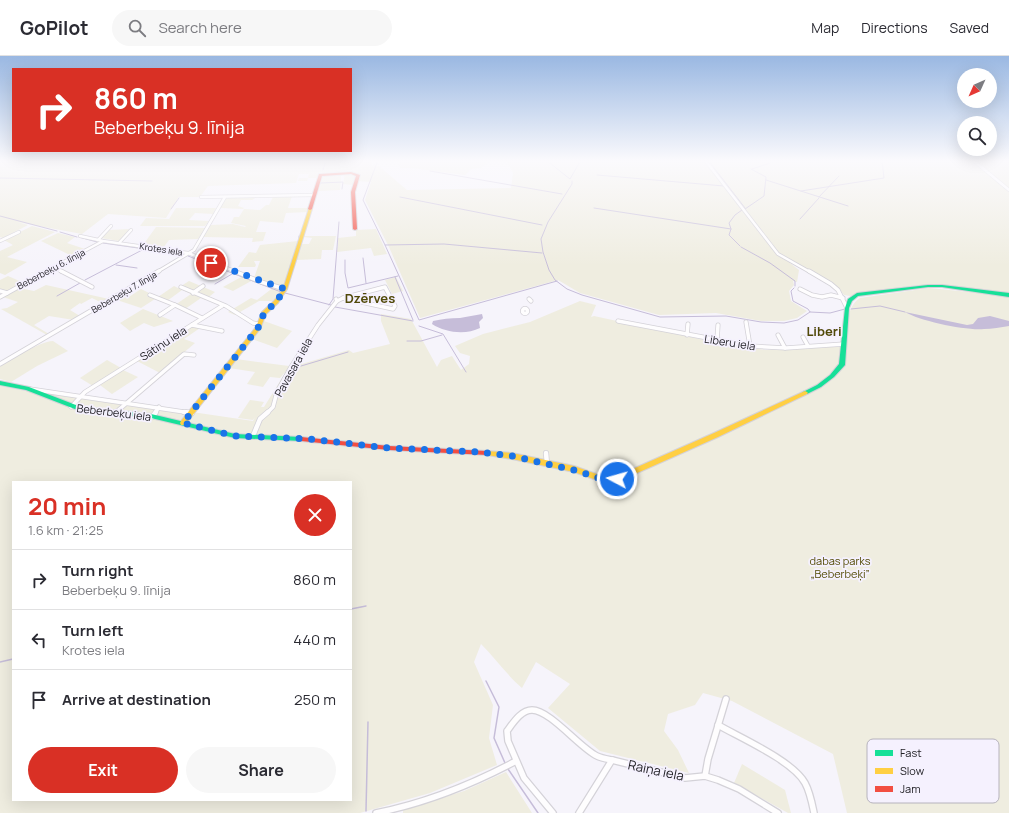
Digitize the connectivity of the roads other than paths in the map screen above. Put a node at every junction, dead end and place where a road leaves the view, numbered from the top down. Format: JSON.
{"nodes":[{"id":1,"x":299,"y":195,"type":"edge"},
{"id":2,"x":314,"y":195,"type":"edge"},
{"id":3,"x":353,"y":195,"type":"edge"},
{"id":4,"x":732,"y":195,"type":"edge"},
{"id":5,"x":201,"y":197,"type":"dead end"},
{"id":6,"x":225,"y":197,"type":"junction"},
{"id":7,"x":111,"y":226,"type":"dead end"},
{"id":8,"x":354,"y":229,"type":"dead end"},
{"id":9,"x":131,"y":230,"type":"dead end"},
{"id":10,"x":19,"y":232,"type":"dead end"},
{"id":11,"x":80,"y":236,"type":"dead end"},
{"id":12,"x":98,"y":240,"type":"junction"},
{"id":13,"x":0,"y":241,"type":"edge"},
{"id":14,"x":103,"y":241,"type":"junction"},
{"id":15,"x":119,"y":243,"type":"junction"},
{"id":16,"x":189,"y":254,"type":"junction"},
{"id":17,"x":54,"y":268,"type":"junction"},
{"id":18,"x":203,"y":286,"type":"dead end"},
{"id":19,"x":92,"y":287,"type":"dead end"},
{"id":20,"x":181,"y":287,"type":"dead end"},
{"id":21,"x":285,"y":289,"type":"junction"},
{"id":22,"x":800,"y":289,"type":"dead end"},
{"id":23,"x":0,"y":291,"type":"edge"},
{"id":24,"x":7,"y":293,"type":"junction"},
{"id":25,"x":193,"y":293,"type":"junction"},
{"id":26,"x":150,"y":295,"type":"dead end"},
{"id":27,"x":1009,"y":295,"type":"edge"},
{"id":28,"x":0,"y":297,"type":"edge"},
{"id":29,"x":844,"y":298,"type":"junction"},
{"id":30,"x":339,"y":299,"type":"junction"},
{"id":31,"x":174,"y":306,"type":"junction"},
{"id":32,"x":222,"y":306,"type":"junction"},
{"id":33,"x":847,"y":308,"type":"junction"},
{"id":34,"x":160,"y":315,"type":"dead end"},
{"id":35,"x":202,"y":318,"type":"junction"},
{"id":36,"x":618,"y":321,"type":"dead end"},
{"id":37,"x":746,"y":322,"type":"dead end"},
{"id":38,"x":259,"y":324,"type":"junction"},
{"id":39,"x":688,"y":324,"type":"dead end"},
{"id":40,"x":192,"y":325,"type":"junction"},
{"id":41,"x":718,"y":326,"type":"dead end"},
{"id":42,"x":222,"y":331,"type":"dead end"},
{"id":43,"x":687,"y":334,"type":"junction"},
{"id":44,"x":778,"y":335,"type":"dead end"},
{"id":45,"x":803,"y":337,"type":"dead end"},
{"id":46,"x":717,"y":340,"type":"junction"},
{"id":47,"x":844,"y":344,"type":"junction"},
{"id":48,"x":750,"y":346,"type":"junction"},
{"id":49,"x":808,"y":346,"type":"junction"},
{"id":50,"x":784,"y":348,"type":"junction"},
{"id":51,"x":194,"y":355,"type":"dead end"},
{"id":52,"x":0,"y":364,"type":"edge"},
{"id":53,"x":0,"y":383,"type":"edge"},
{"id":54,"x":27,"y":388,"type":"junction"},
{"id":55,"x":81,"y":396,"type":"junction"},
{"id":56,"x":126,"y":403,"type":"junction"},
{"id":57,"x":71,"y":407,"type":"junction"},
{"id":58,"x":159,"y":408,"type":"junction"},
{"id":59,"x":192,"y":412,"type":"junction"},
{"id":60,"x":115,"y":413,"type":"junction"},
{"id":61,"x":152,"y":417,"type":"junction"},
{"id":62,"x":183,"y":423,"type":"junction"},
{"id":63,"x":253,"y":436,"type":"junction"},
{"id":64,"x":546,"y":453,"type":"dead end"},
{"id":65,"x":547,"y":464,"type":"junction"},
{"id":66,"x":726,"y":699,"type":"dead end"},
{"id":67,"x":718,"y":725,"type":"junction"},
{"id":68,"x":612,"y":760,"type":"junction"},
{"id":69,"x":516,"y":761,"type":"junction"},
{"id":70,"x":705,"y":776,"type":"junction"},
{"id":71,"x":376,"y":813,"type":"edge"},
{"id":72,"x":553,"y":813,"type":"edge"},
{"id":73,"x":579,"y":813,"type":"edge"},
{"id":74,"x":778,"y":813,"type":"edge"},
{"id":75,"x":814,"y":813,"type":"edge"}],
"edges":[{"from":1,"to":6,"type":"street"},
{"from":2,"to":21,"type":"street"},
{"from":3,"to":8,"type":"street"},
{"from":4,"to":29,"type":"street"},
{"from":5,"to":6,"type":"street"},
{"from":6,"to":16,"type":"street","name":"Beberbeķu 7. līnija"},
{"from":7,"to":12,"type":"street"},
{"from":9,"to":15,"type":"street"},
{"from":10,"to":13,"type":"street"},
{"from":11,"to":12,"type":"street","name":"Krotes iela"},
{"from":12,"to":14,"type":"street","name":"Krotes iela"},
{"from":14,"to":15,"type":"street","name":"Krotes iela"},
{"from":14,"to":17,"type":"street","name":"Beberbeķu 6. līnija"},
{"from":15,"to":16,"type":"street","name":"Krotes iela"},
{"from":16,"to":21,"type":"street","name":"Krotes iela"},
{"from":16,"to":52,"type":"street","name":"Beberbeķu 7. līnija"},
{"from":17,"to":19,"type":"street"},
{"from":17,"to":24,"type":"street","name":"Beberbeķu 6. līnija"},
{"from":18,"to":25,"type":"street"},
{"from":20,"to":25,"type":"street"},
{"from":21,"to":38,"type":"street"},
{"from":22,"to":29,"type":"street"},
{"from":23,"to":24,"type":"street"},
{"from":24,"to":28,"type":"street","name":"Beberbeķu 6. līnija"},
{"from":25,"to":32,"type":"street"},
{"from":26,"to":31,"type":"street"},
{"from":27,"to":33,"type":"street"},
{"from":29,"to":33,"type":"street"},
{"from":30,"to":30,"type":"street"},
{"from":30,"to":63,"type":"street","name":"Pavasara iela"},
{"from":31,"to":34,"type":"street"},
{"from":31,"to":35,"type":"street"},
{"from":32,"to":35,"type":"street","name":"Sātiņu iela"},
{"from":32,"to":38,"type":"street"},
{"from":33,"to":47,"type":"street","name":"Beberbeķu iela"},
{"from":35,"to":40,"type":"street","name":"Sātiņu iela"},
{"from":36,"to":43,"type":"street","name":"Liberu iela"},
{"from":37,"to":48,"type":"street"},
{"from":38,"to":59,"type":"street"},
{"from":39,"to":43,"type":"street"},
{"from":40,"to":42,"type":"street"},
{"from":40,"to":55,"type":"street","name":"Sātiņu iela"},
{"from":41,"to":46,"type":"street"},
{"from":43,"to":46,"type":"street","name":"Liberu iela"},
{"from":44,"to":50,"type":"street"},
{"from":45,"to":49,"type":"street"},
{"from":46,"to":48,"type":"street","name":"Liberu iela"},
{"from":47,"to":49,"type":"street","name":"Liberu iela"},
{"from":47,"to":65,"type":"street","name":"Beberbeķu iela"},
{"from":48,"to":50,"type":"street","name":"Liberu iela"},
{"from":49,"to":50,"type":"street","name":"Liberu iela"},
{"from":51,"to":56,"type":"street"},
{"from":53,"to":54,"type":"street","name":"Beberbeķu iela"},
{"from":54,"to":55,"type":"street"},
{"from":54,"to":57,"type":"street","name":"Beberbeķu iela"},
{"from":55,"to":56,"type":"street"},
{"from":55,"to":57,"type":"street","name":"Sātiņu iela"},
{"from":56,"to":58,"type":"street"},
{"from":56,"to":60,"type":"street"},
{"from":57,"to":60,"type":"street","name":"Beberbeķu iela"},
{"from":58,"to":59,"type":"street"},
{"from":58,"to":61,"type":"street"},
{"from":59,"to":62,"type":"street"},
{"from":60,"to":61,"type":"street","name":"Beberbeķu iela"},
{"from":61,"to":62,"type":"street","name":"Beberbeķu iela"},
{"from":62,"to":63,"type":"street","name":"Beberbeķu iela"},
{"from":63,"to":65,"type":"street","name":"Beberbeķu iela"},
{"from":64,"to":65,"type":"street"},
{"from":66,"to":67,"type":"street"},
{"from":67,"to":70,"type":"street"},
{"from":67,"to":75,"type":"street"},
{"from":68,"to":69,"type":"street","name":"Raiņa iela"},
{"from":68,"to":70,"type":"street","name":"Raiņa iela"},
{"from":68,"to":73,"type":"street"},
{"from":69,"to":71,"type":"street"},
{"from":69,"to":72,"type":"street"},
{"from":70,"to":74,"type":"street","name":"Raiņa iela"}]}
